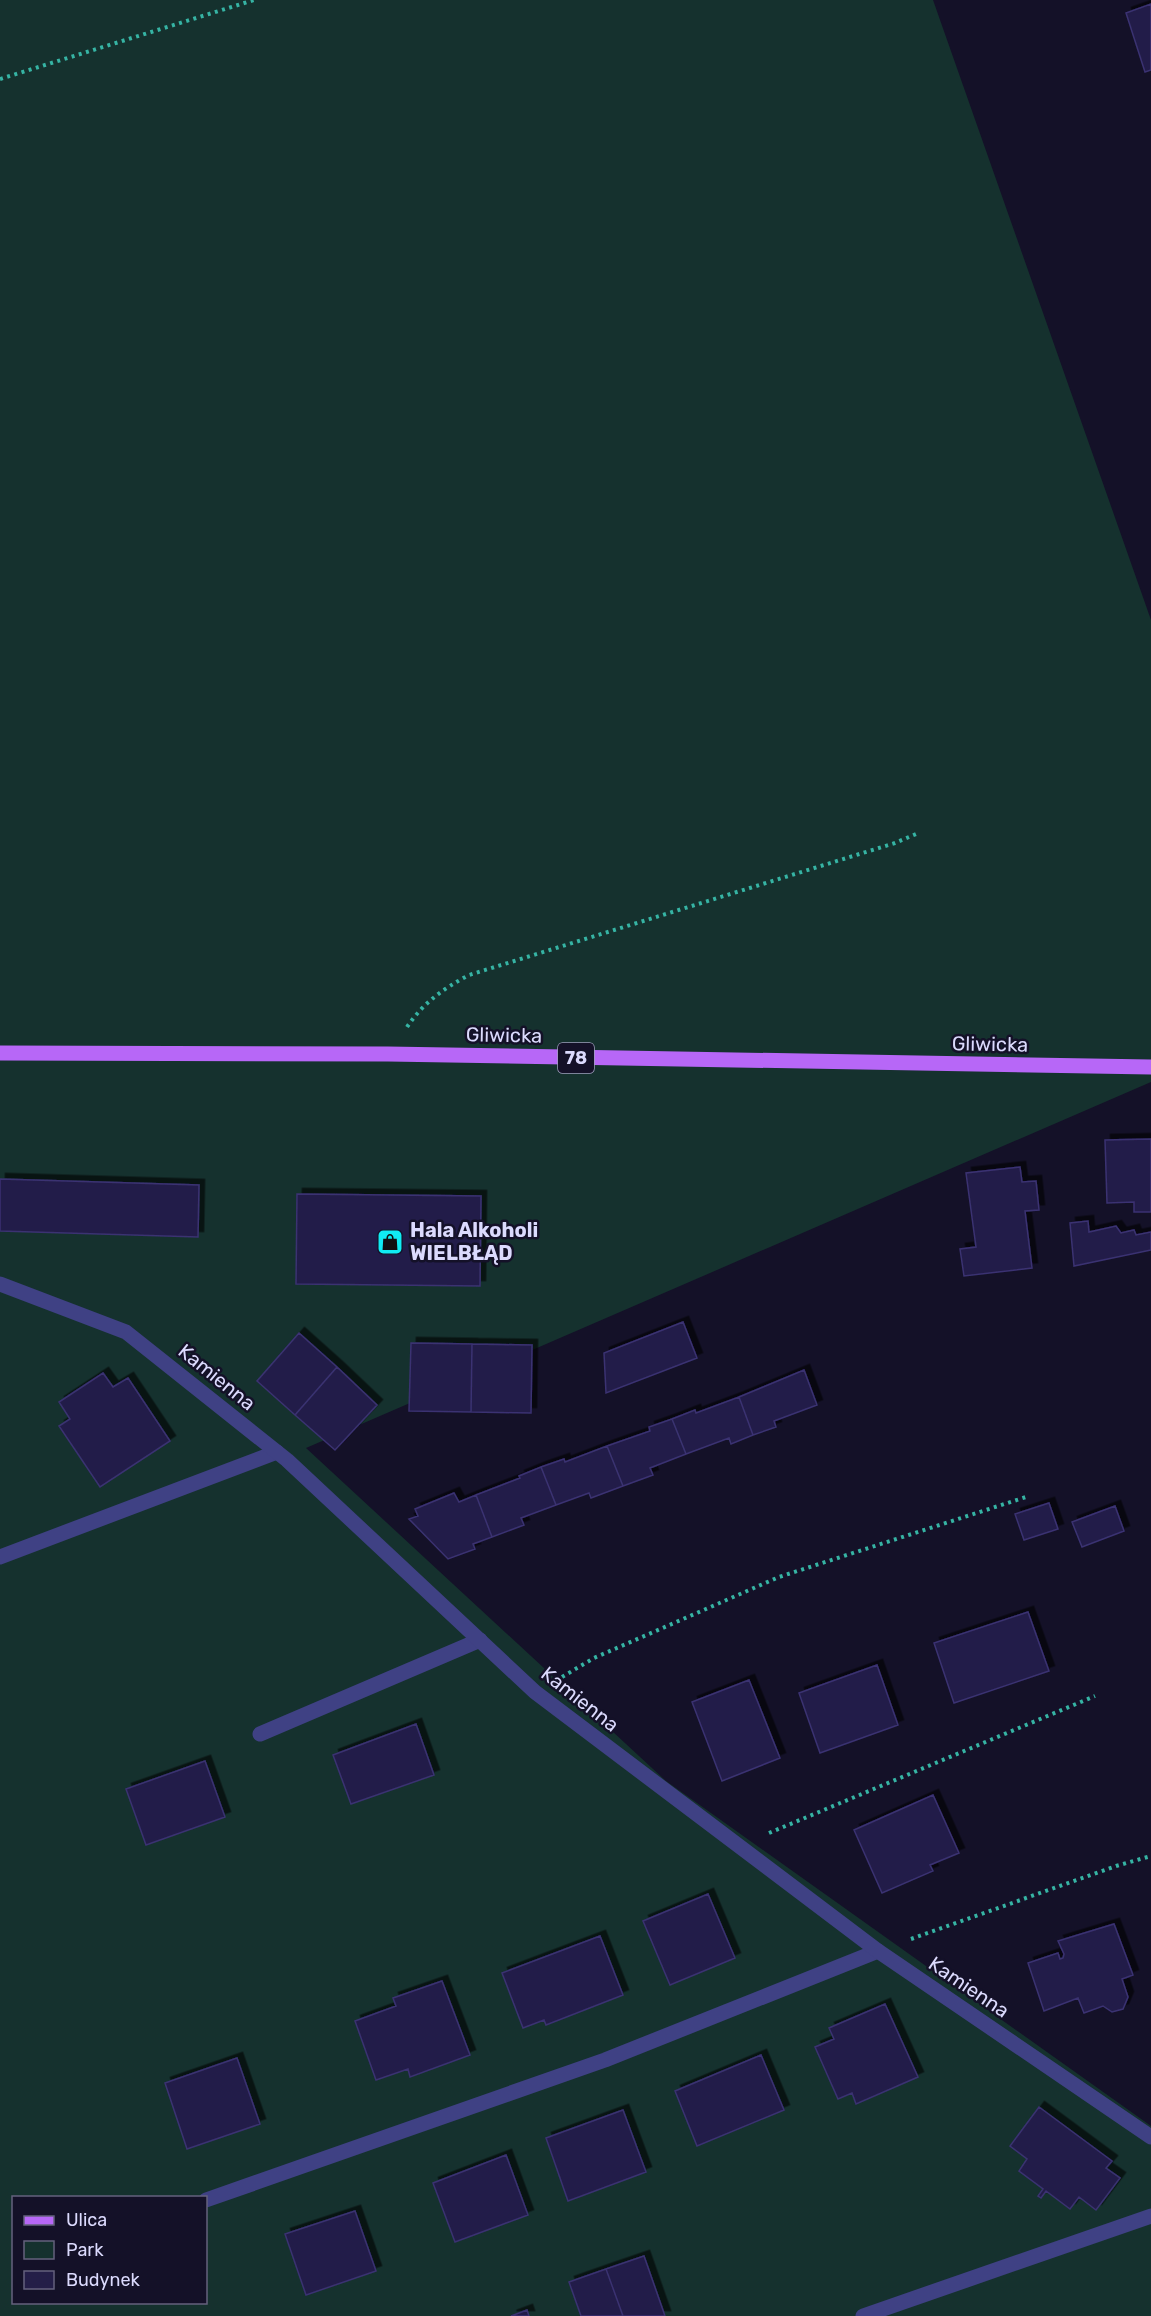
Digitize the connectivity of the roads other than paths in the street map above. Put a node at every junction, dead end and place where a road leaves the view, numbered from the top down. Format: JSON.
{"nodes":[{"id":1,"x":0,"y":1053,"type":"edge"},
{"id":2,"x":1151,"y":1067,"type":"edge"},
{"id":3,"x":0,"y":1284,"type":"edge"},
{"id":4,"x":277,"y":1452,"type":"junction"},
{"id":5,"x":0,"y":1557,"type":"edge"},
{"id":6,"x":480,"y":1640,"type":"junction"},
{"id":7,"x":260,"y":1734,"type":"dead end"},
{"id":8,"x":878,"y":1951,"type":"junction"},
{"id":9,"x":1151,"y":2137,"type":"edge"},
{"id":10,"x":207,"y":2200,"type":"edge"},
{"id":11,"x":1151,"y":2216,"type":"edge"},
{"id":12,"x":863,"y":2316,"type":"edge"}],
"edges":[{"from":1,"to":2,"type":"main road","name":"Gliwicka","number":"78"},
{"from":3,"to":4,"type":"street","name":"Kamienna"},
{"from":4,"to":5,"type":"street"},
{"from":4,"to":6,"type":"street","name":"Kamienna"},
{"from":6,"to":7,"type":"street"},
{"from":6,"to":8,"type":"street","name":"Kamienna"},
{"from":8,"to":9,"type":"street","name":"Kamienna"},
{"from":8,"to":10,"type":"street"},
{"from":11,"to":12,"type":"street"}]}
